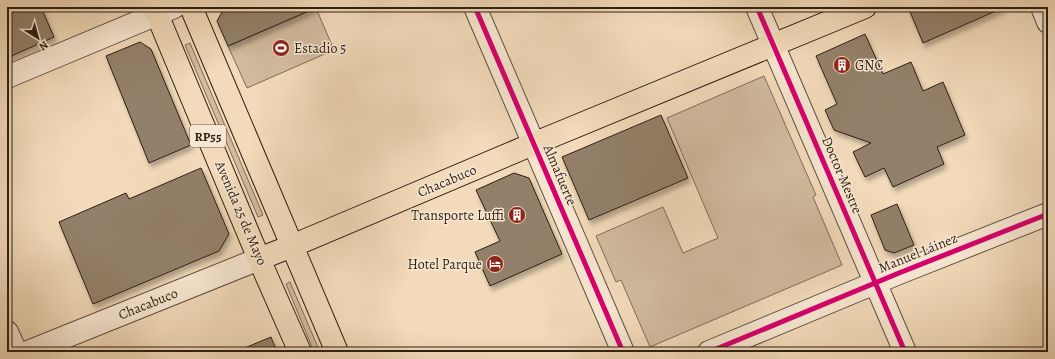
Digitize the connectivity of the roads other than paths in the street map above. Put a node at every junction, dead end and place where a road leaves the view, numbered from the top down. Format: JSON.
{"nodes":[{"id":1,"x":191,"y":7,"type":"edge"},
{"id":2,"x":475,"y":7,"type":"edge"},
{"id":3,"x":757,"y":7,"type":"edge"},
{"id":4,"x":865,"y":7,"type":"edge"},
{"id":5,"x":1042,"y":7,"type":"edge"},
{"id":6,"x":162,"y":9,"type":"edge"},
{"id":7,"x":1048,"y":22,"type":"edge"},
{"id":8,"x":773,"y":45,"type":"junction"},
{"id":9,"x":7,"y":77,"type":"edge"},
{"id":10,"x":534,"y":144,"type":"junction"},
{"id":11,"x":1048,"y":214,"type":"edge"},
{"id":12,"x":292,"y":246,"type":"junction"},
{"id":13,"x":259,"y":259,"type":"junction"},
{"id":14,"x":875,"y":283,"type":"junction"},
{"id":15,"x":7,"y":332,"type":"edge"},
{"id":16,"x":16,"y":352,"type":"edge"},
{"id":17,"x":28,"y":352,"type":"edge"},
{"id":18,"x":300,"y":352,"type":"edge"},
{"id":19,"x":337,"y":352,"type":"edge"},
{"id":20,"x":623,"y":352,"type":"edge"},
{"id":21,"x":709,"y":352,"type":"edge"},
{"id":22,"x":905,"y":352,"type":"edge"}],
"edges":[{"from":1,"to":12,"type":"main road","number":"RP55"},
{"from":2,"to":10,"type":"street","name":"Almafuerte"},
{"from":3,"to":8,"type":"street","name":"Doctor Mestre"},
{"from":4,"to":8,"type":"main road","name":"Chacabuco"},
{"from":5,"to":7,"type":"street"},
{"from":6,"to":9,"type":"street"},
{"from":6,"to":13,"type":"main road","name":"Avenida 25 de Mayo","number":"RP55"},
{"from":8,"to":10,"type":"main road","name":"Chacabuco"},
{"from":8,"to":14,"type":"street","name":"Doctor Mestre"},
{"from":10,"to":12,"type":"main road","name":"Chacabuco"},
{"from":10,"to":20,"type":"street","name":"Almafuerte"},
{"from":11,"to":14,"type":"street","name":"Manuel Láinez"},
{"from":12,"to":13,"type":"main road","name":"Chacabuco"},
{"from":12,"to":19,"type":"main road","number":"RP55"},
{"from":13,"to":17,"type":"street","name":"Chacabuco"},
{"from":13,"to":18,"type":"main road","name":"Avenida 25 de Mayo","number":"RP55"},
{"from":14,"to":21,"type":"street","name":"Manuel Láinez"},
{"from":14,"to":22,"type":"street","name":"Doctor Mestre"},
{"from":15,"to":16,"type":"street"}]}
